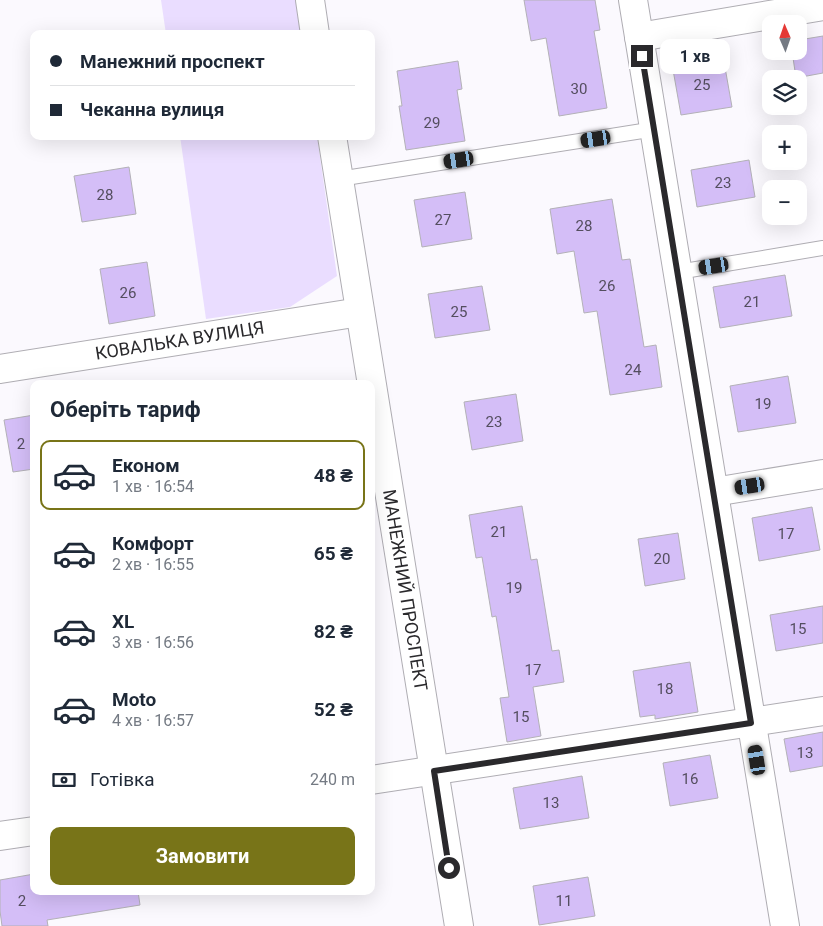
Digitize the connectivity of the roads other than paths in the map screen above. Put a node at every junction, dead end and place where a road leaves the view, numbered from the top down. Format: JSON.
{"nodes":[{"id":1,"x":310,"y":0,"type":"edge"},
{"id":2,"x":633,"y":0,"type":"edge"},
{"id":3,"x":823,"y":6,"type":"edge"},
{"id":4,"x":314,"y":30,"type":"edge"},
{"id":5,"x":640,"y":37,"type":"junction"},
{"id":6,"x":655,"y":130,"type":"junction"},
{"id":7,"x":333,"y":140,"type":"edge"},
{"id":8,"x":339,"y":179,"type":"junction"},
{"id":9,"x":823,"y":248,"type":"edge"},
{"id":10,"x":678,"y":272,"type":"junction"},
{"id":11,"x":360,"y":312,"type":"junction"},
{"id":12,"x":0,"y":369,"type":"edge"},
{"id":13,"x":371,"y":380,"type":"edge"},
{"id":14,"x":375,"y":405,"type":"edge"},
{"id":15,"x":823,"y":474,"type":"edge"},
{"id":16,"x":714,"y":492,"type":"junction"},
{"id":17,"x":823,"y":711,"type":"edge"},
{"id":18,"x":751,"y":723,"type":"junction"},
{"id":19,"x":434,"y":771,"type":"junction"},
{"id":20,"x":375,"y":779,"type":"edge"},
{"id":21,"x":30,"y":832,"type":"edge"},
{"id":22,"x":0,"y":836,"type":"edge"},
{"id":23,"x":459,"y":926,"type":"edge"},
{"id":24,"x":784,"y":926,"type":"edge"}],
"edges":[{"from":1,"to":4,"type":"street"},
{"from":2,"to":5,"type":"street"},
{"from":3,"to":5,"type":"street"},
{"from":5,"to":6,"type":"street"},
{"from":6,"to":8,"type":"lane"},
{"from":6,"to":10,"type":"street"},
{"from":7,"to":8,"type":"street","name":"МАНЕЖНИЙ ПРОСПЕКТ"},
{"from":8,"to":11,"type":"street","name":"МАНЕЖНИЙ ПРОСПЕКТ"},
{"from":9,"to":10,"type":"lane"},
{"from":10,"to":16,"type":"street"},
{"from":11,"to":12,"type":"street","name":"КОВАЛЬКА ВУЛИЦЯ"},
{"from":11,"to":13,"type":"street","name":"МАНЕЖНИЙ ПРОСПЕКТ"},
{"from":14,"to":19,"type":"street","name":"МАНЕЖНИЙ ПРОСПЕКТ"},
{"from":15,"to":16,"type":"street"},
{"from":16,"to":18,"type":"street"},
{"from":17,"to":18,"type":"street"},
{"from":18,"to":19,"type":"street"},
{"from":18,"to":24,"type":"street"},
{"from":19,"to":20,"type":"street"},
{"from":19,"to":23,"type":"street","name":"МАНЕЖНИЙ ПРОСПЕКТ"},
{"from":21,"to":22,"type":"street"}]}
